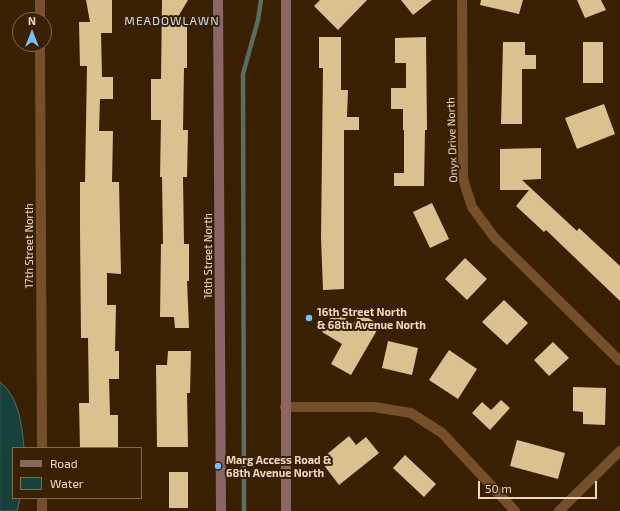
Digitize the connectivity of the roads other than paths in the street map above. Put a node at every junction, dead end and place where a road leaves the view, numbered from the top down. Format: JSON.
{"nodes":[{"id":1,"x":40,"y":0,"type":"edge"},
{"id":2,"x":218,"y":0,"type":"edge"},
{"id":3,"x":286,"y":0,"type":"edge"},
{"id":4,"x":462,"y":0,"type":"edge"},
{"id":5,"x":40,"y":12,"type":"edge"},
{"id":6,"x":40,"y":52,"type":"edge"},
{"id":7,"x":620,"y":361,"type":"edge"},
{"id":8,"x":285,"y":407,"type":"junction"},
{"id":9,"x":42,"y":447,"type":"edge"},
{"id":10,"x":620,"y":451,"type":"edge"},
{"id":11,"x":42,"y":499,"type":"edge"},
{"id":12,"x":42,"y":511,"type":"edge"},
{"id":13,"x":221,"y":511,"type":"edge"},
{"id":14,"x":286,"y":511,"type":"edge"},
{"id":15,"x":515,"y":511,"type":"edge"},
{"id":16,"x":559,"y":511,"type":"edge"}],
"edges":[{"from":1,"to":5,"type":"street"},
{"from":2,"to":13,"type":"street","name":"16th Street North"},
{"from":3,"to":8,"type":"street"},
{"from":4,"to":7,"type":"street","name":"Onyx Drive North"},
{"from":6,"to":9,"type":"street","name":"17th Street North"},
{"from":8,"to":14,"type":"street"},
{"from":8,"to":15,"type":"street"},
{"from":10,"to":16,"type":"street"},
{"from":11,"to":12,"type":"street"}]}
